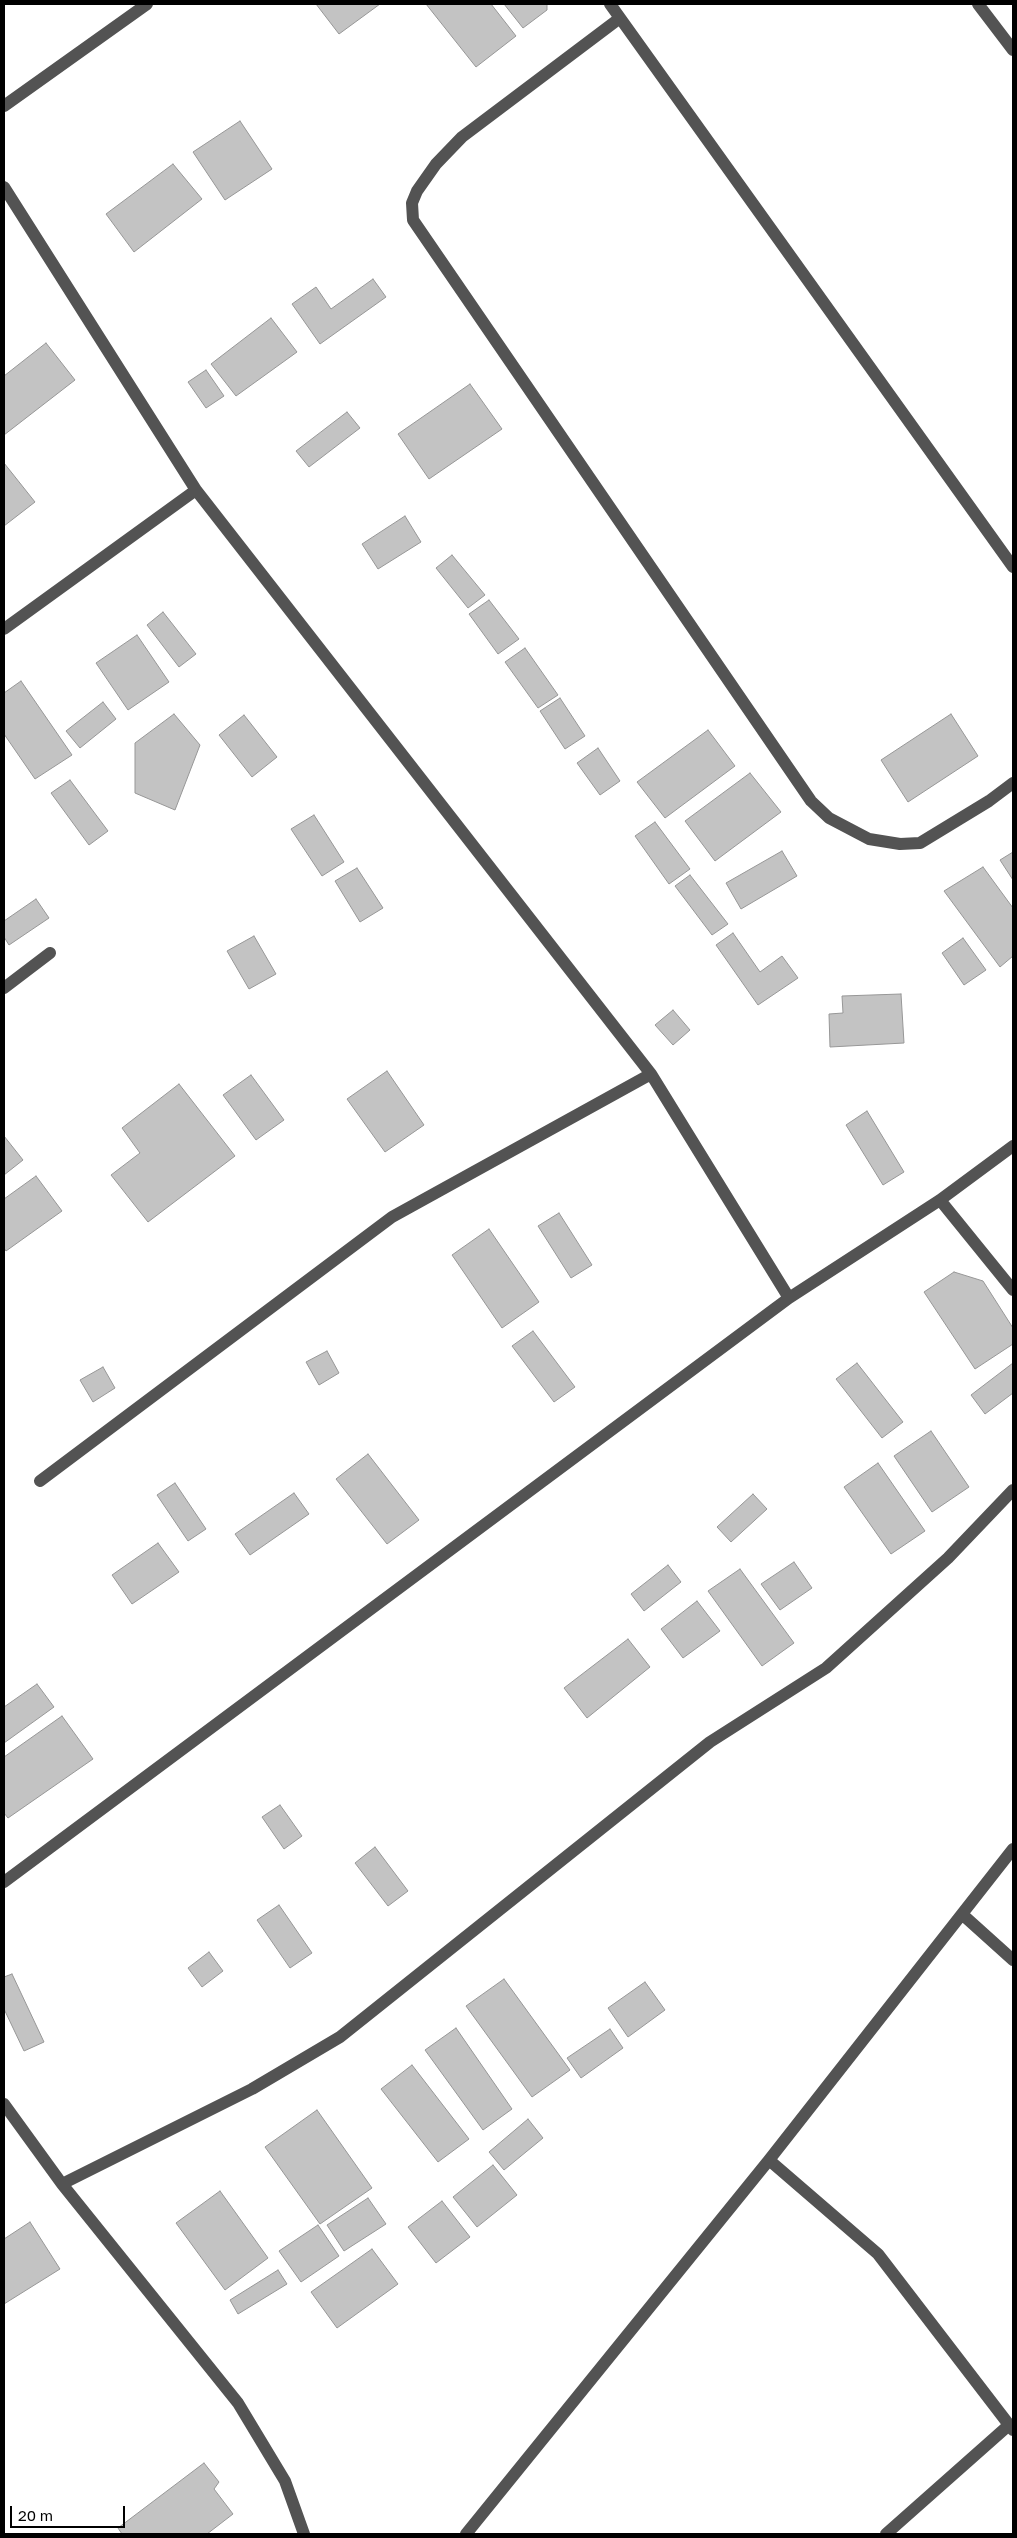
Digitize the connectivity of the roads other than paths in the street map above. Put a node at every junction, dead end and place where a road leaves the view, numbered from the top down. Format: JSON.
{"nodes":[{"id":1,"x":147,"y":4,"type":"edge"},
{"id":2,"x":610,"y":4,"type":"edge"},
{"id":3,"x":978,"y":4,"type":"edge"},
{"id":4,"x":620,"y":18,"type":"junction"},
{"id":5,"x":1013,"y":50,"type":"edge"},
{"id":6,"x":4,"y":106,"type":"edge"},
{"id":7,"x":4,"y":187,"type":"edge"},
{"id":8,"x":196,"y":490,"type":"junction"},
{"id":9,"x":1013,"y":567,"type":"edge"},
{"id":10,"x":4,"y":629,"type":"edge"},
{"id":11,"x":1013,"y":783,"type":"edge"},
{"id":12,"x":50,"y":953,"type":"dead end"},
{"id":13,"x":4,"y":988,"type":"edge"},
{"id":14,"x":651,"y":1074,"type":"junction"},
{"id":15,"x":1013,"y":1146,"type":"edge"},
{"id":16,"x":940,"y":1200,"type":"junction"},
{"id":17,"x":1013,"y":1290,"type":"edge"},
{"id":18,"x":789,"y":1298,"type":"junction"},
{"id":19,"x":40,"y":1481,"type":"dead end"},
{"id":20,"x":1013,"y":1490,"type":"edge"},
{"id":21,"x":1013,"y":1849,"type":"edge"},
{"id":22,"x":4,"y":1882,"type":"edge"},
{"id":23,"x":963,"y":1915,"type":"junction"},
{"id":24,"x":1013,"y":1960,"type":"edge"},
{"id":25,"x":4,"y":2104,"type":"edge"},
{"id":26,"x":769,"y":2160,"type":"junction"},
{"id":27,"x":62,"y":2184,"type":"junction"},
{"id":28,"x":1011,"y":2428,"type":"edge"},
{"id":29,"x":304,"y":2534,"type":"edge"},
{"id":30,"x":466,"y":2534,"type":"edge"},
{"id":31,"x":886,"y":2534,"type":"edge"}],
"edges":[{"from":1,"to":6,"type":"street"},
{"from":2,"to":4,"type":"street"},
{"from":3,"to":5,"type":"street"},
{"from":4,"to":9,"type":"street"},
{"from":4,"to":11,"type":"street"},
{"from":7,"to":8,"type":"street"},
{"from":8,"to":10,"type":"street"},
{"from":8,"to":14,"type":"street"},
{"from":12,"to":13,"type":"street"},
{"from":14,"to":18,"type":"street"},
{"from":14,"to":19,"type":"street"},
{"from":15,"to":16,"type":"street"},
{"from":16,"to":17,"type":"street"},
{"from":16,"to":18,"type":"street"},
{"from":18,"to":22,"type":"street"},
{"from":20,"to":27,"type":"street"},
{"from":21,"to":23,"type":"street"},
{"from":23,"to":24,"type":"street"},
{"from":23,"to":26,"type":"street"},
{"from":25,"to":27,"type":"street"},
{"from":26,"to":28,"type":"street"},
{"from":26,"to":30,"type":"street"},
{"from":27,"to":29,"type":"street"},
{"from":28,"to":31,"type":"street"}]}
